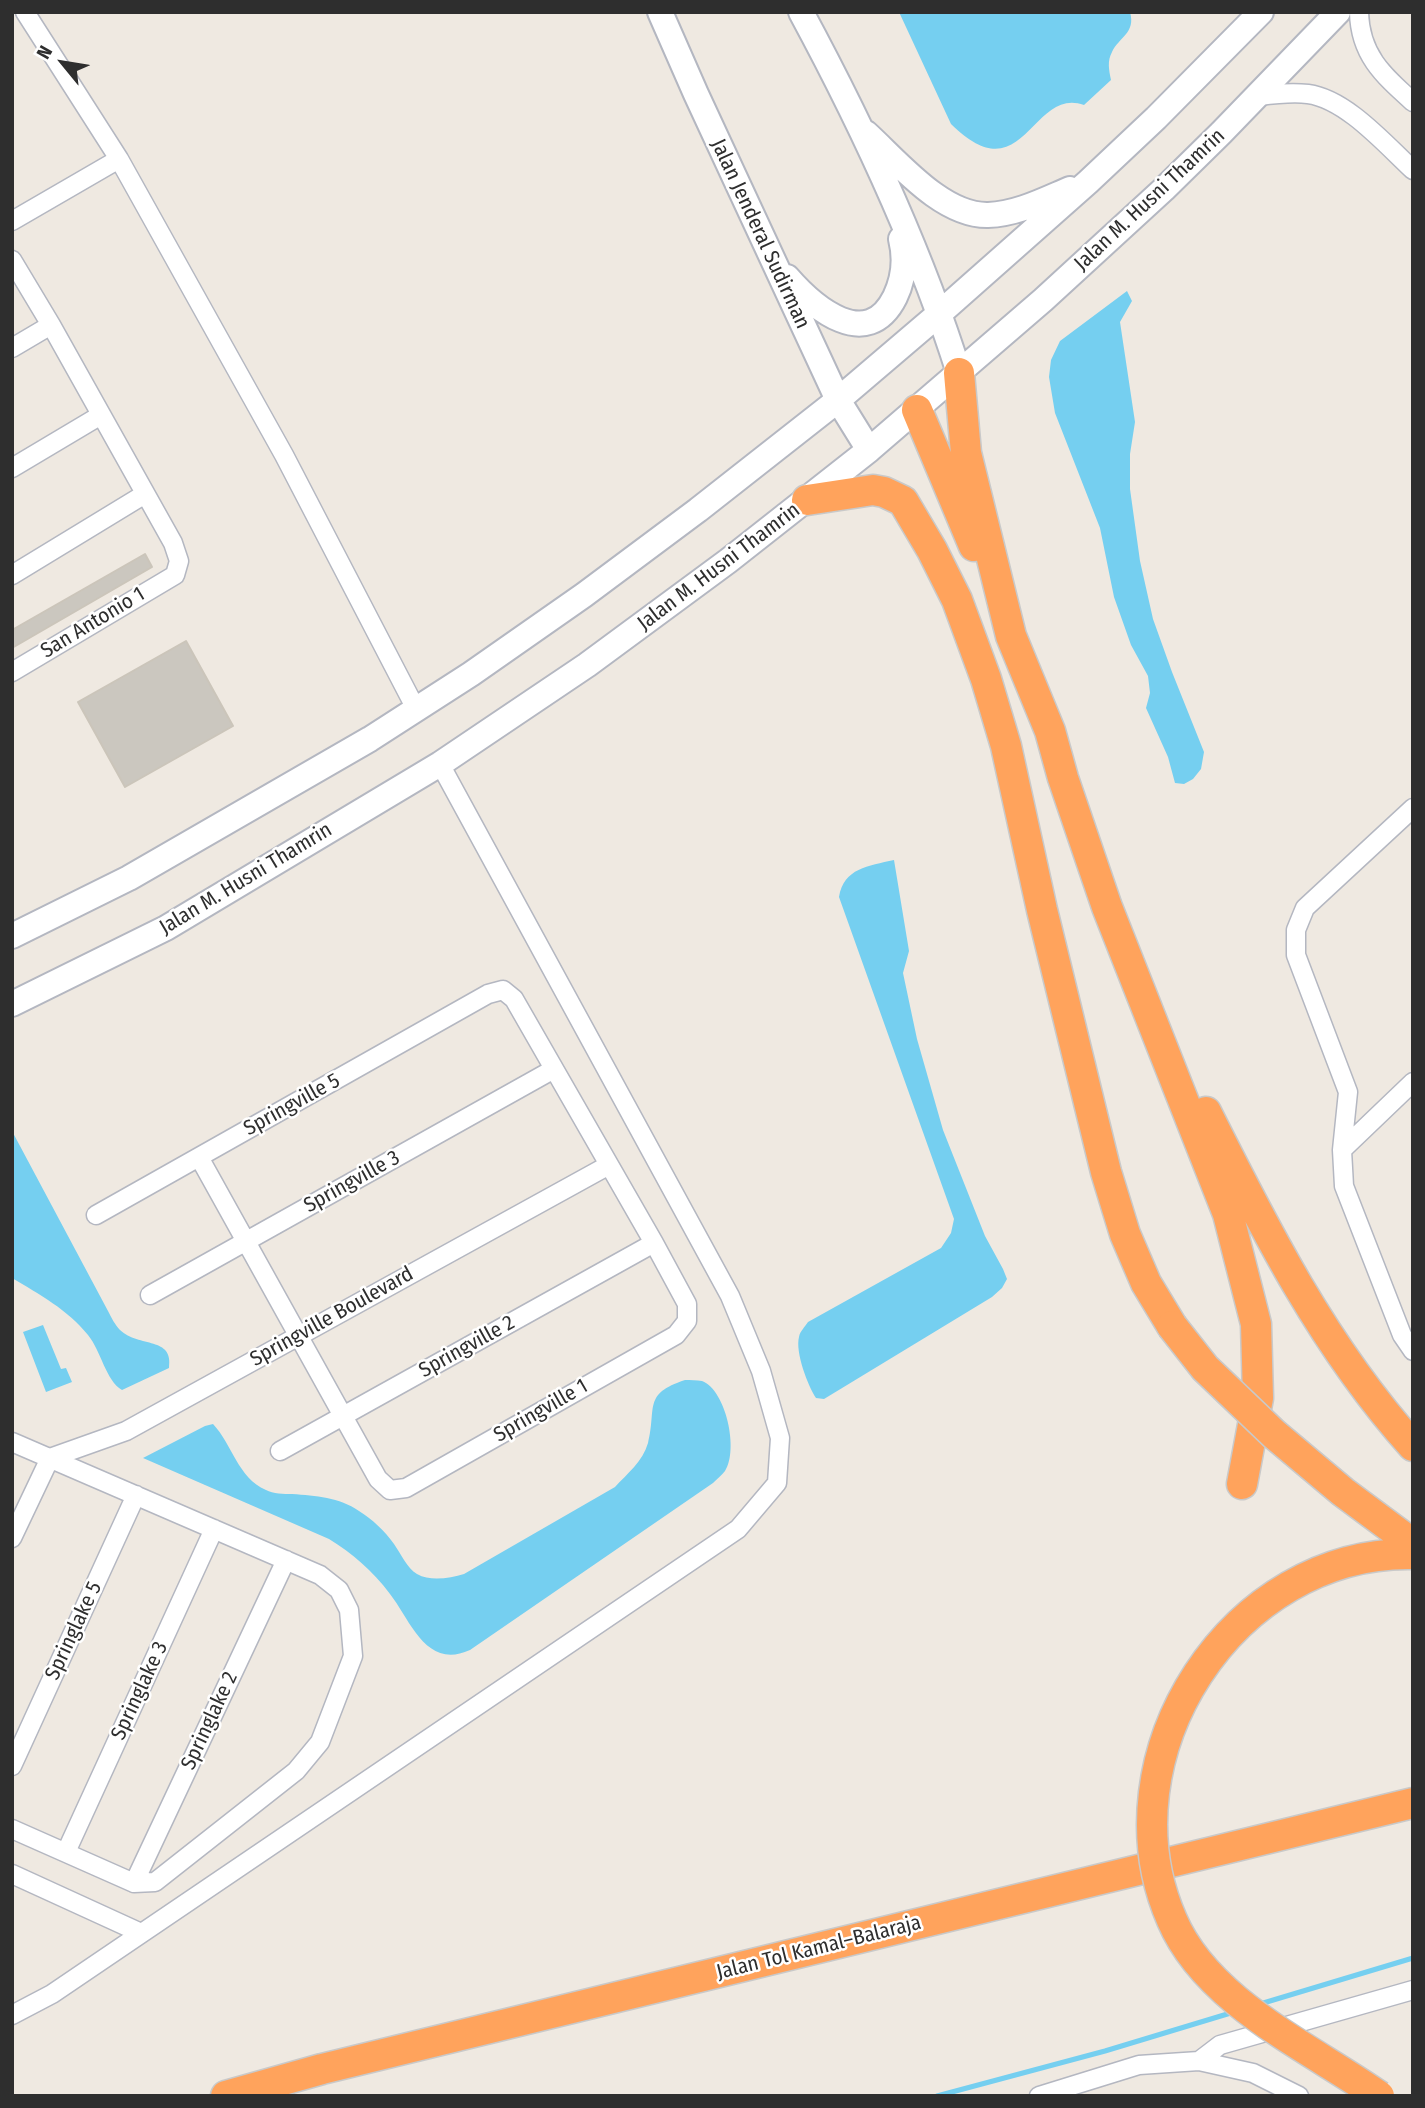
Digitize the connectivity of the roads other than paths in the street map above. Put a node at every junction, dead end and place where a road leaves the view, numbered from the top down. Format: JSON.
{"nodes":[{"id":1,"x":25,"y":12,"type":"edge"},
{"id":2,"x":660,"y":12,"type":"edge"},
{"id":3,"x":801,"y":12,"type":"edge"},
{"id":4,"x":1261,"y":12,"type":"edge"},
{"id":5,"x":1338,"y":12,"type":"edge"},
{"id":6,"x":1359,"y":12,"type":"edge"},
{"id":7,"x":1259,"y":96,"type":"junction"},
{"id":8,"x":1413,"y":102,"type":"edge"},
{"id":9,"x":858,"y":125,"type":"junction"},
{"id":10,"x":119,"y":159,"type":"junction"},
{"id":11,"x":1413,"y":170,"type":"edge"},
{"id":12,"x":1088,"y":182,"type":"junction"},
{"id":13,"x":888,"y":191,"type":"junction"},
{"id":14,"x":12,"y":221,"type":"edge"},
{"id":15,"x":12,"y":260,"type":"edge"},
{"id":16,"x":772,"y":260,"type":"junction"},
{"id":17,"x":940,"y":313,"type":"junction"},
{"id":18,"x":51,"y":325,"type":"junction"},
{"id":19,"x":12,"y":348,"type":"edge"},
{"id":20,"x":960,"y":373,"type":"junction"},
{"id":21,"x":838,"y":400,"type":"junction"},
{"id":22,"x":917,"y":410,"type":"junction"},
{"id":23,"x":101,"y":415,"type":"junction"},
{"id":24,"x":869,"y":450,"type":"junction"},
{"id":25,"x":12,"y":468,"type":"edge"},
{"id":26,"x":145,"y":494,"type":"junction"},
{"id":27,"x":807,"y":500,"type":"junction"},
{"id":28,"x":12,"y":575,"type":"edge"},
{"id":29,"x":1012,"y":636,"type":"junction"},
{"id":30,"x":12,"y":672,"type":"edge"},
{"id":31,"x":417,"y":710,"type":"junction"},
{"id":32,"x":440,"y":764,"type":"junction"},
{"id":33,"x":1413,"y":808,"type":"edge"},
{"id":34,"x":1107,"y":907,"type":"junction"},
{"id":35,"x":12,"y":936,"type":"edge"},
{"id":36,"x":12,"y":1004,"type":"edge"},
{"id":37,"x":554,"y":1069,"type":"junction"},
{"id":38,"x":1413,"y":1082,"type":"edge"},
{"id":39,"x":1342,"y":1150,"type":"junction"},
{"id":40,"x":199,"y":1157,"type":"junction"},
{"id":41,"x":609,"y":1165,"type":"junction"},
{"id":42,"x":96,"y":1215,"type":"dead end"},
{"id":43,"x":246,"y":1241,"type":"junction"},
{"id":44,"x":654,"y":1243,"type":"junction"},
{"id":45,"x":150,"y":1295,"type":"dead end"},
{"id":46,"x":298,"y":1336,"type":"junction"},
{"id":47,"x":1412,"y":1350,"type":"edge"},
{"id":48,"x":343,"y":1416,"type":"junction"},
{"id":49,"x":12,"y":1442,"type":"edge"},
{"id":50,"x":1413,"y":1446,"type":"edge"},
{"id":51,"x":280,"y":1451,"type":"dead end"},
{"id":52,"x":50,"y":1458,"type":"junction"},
{"id":53,"x":1242,"y":1484,"type":"dead end"},
{"id":54,"x":136,"y":1495,"type":"junction"},
{"id":55,"x":214,"y":1529,"type":"junction"},
{"id":56,"x":12,"y":1538,"type":"edge"},
{"id":57,"x":1413,"y":1544,"type":"edge"},
{"id":58,"x":1413,"y":1554,"type":"edge"},
{"id":59,"x":286,"y":1560,"type":"junction"},
{"id":60,"x":12,"y":1766,"type":"edge"},
{"id":61,"x":1413,"y":1803,"type":"edge"},
{"id":62,"x":12,"y":1829,"type":"edge"},
{"id":63,"x":66,"y":1852,"type":"junction"},
{"id":64,"x":12,"y":1874,"type":"edge"},
{"id":65,"x":134,"y":1882,"type":"junction"},
{"id":66,"x":142,"y":1933,"type":"junction"},
{"id":67,"x":1413,"y":1990,"type":"edge"},
{"id":68,"x":12,"y":2015,"type":"edge"},
{"id":69,"x":1199,"y":2061,"type":"junction"},
{"id":70,"x":226,"y":2096,"type":"edge"},
{"id":71,"x":1039,"y":2096,"type":"edge"},
{"id":72,"x":1299,"y":2096,"type":"edge"},
{"id":73,"x":1379,"y":2096,"type":"edge"}],
"edges":[{"from":1,"to":10,"type":"street"},
{"from":2,"to":16,"type":"main road","name":"Jalan Jenderal Sudirman"},
{"from":3,"to":9,"type":"main road"},
{"from":4,"to":12,"type":"main road"},
{"from":5,"to":7,"type":"main road","name":"Jalan M. Husni Thamrin"},
{"from":6,"to":8,"type":"street"},
{"from":7,"to":11,"type":"street"},
{"from":7,"to":20,"type":"main road","name":"Jalan M. Husni Thamrin"},
{"from":9,"to":12,"type":"main road"},
{"from":9,"to":13,"type":"main road"},
{"from":10,"to":14,"type":"street"},
{"from":10,"to":31,"type":"street"},
{"from":12,"to":17,"type":"main road"},
{"from":13,"to":16,"type":"main road"},
{"from":13,"to":17,"type":"main road"},
{"from":15,"to":18,"type":"street"},
{"from":16,"to":21,"type":"main road","name":"Jalan Jenderal Sudirman"},
{"from":17,"to":20,"type":"main road"},
{"from":17,"to":21,"type":"main road"},
{"from":18,"to":19,"type":"street"},
{"from":18,"to":23,"type":"street"},
{"from":20,"to":22,"type":"main road","name":"Jalan M. Husni Thamrin"},
{"from":20,"to":29,"type":"highway"},
{"from":21,"to":24,"type":"main road","name":"Jalan Jenderal Sudirman"},
{"from":21,"to":31,"type":"main road"},
{"from":22,"to":24,"type":"main road","name":"Jalan M. Husni Thamrin"},
{"from":22,"to":29,"type":"highway"},
{"from":23,"to":25,"type":"street"},
{"from":23,"to":26,"type":"street"},
{"from":24,"to":27,"type":"main road","name":"Jalan M. Husni Thamrin"},
{"from":26,"to":28,"type":"street"},
{"from":26,"to":30,"type":"street","name":"San Antonio 1"},
{"from":27,"to":32,"type":"main road","name":"Jalan M. Husni Thamrin"},
{"from":27,"to":57,"type":"highway","bridge":true},
{"from":29,"to":34,"type":"highway"},
{"from":31,"to":35,"type":"main road"},
{"from":32,"to":36,"type":"main road","name":"Jalan M. Husni Thamrin"},
{"from":32,"to":66,"type":"street"},
{"from":33,"to":39,"type":"street"},
{"from":34,"to":50,"type":"highway"},
{"from":34,"to":53,"type":"highway"},
{"from":37,"to":40,"type":"street","name":"Springville 5"},
{"from":37,"to":41,"type":"street"},
{"from":37,"to":43,"type":"street","name":"Springville 3"},
{"from":38,"to":39,"type":"street"},
{"from":39,"to":47,"type":"street"},
{"from":40,"to":42,"type":"street","name":"Springville 5"},
{"from":40,"to":43,"type":"street"},
{"from":41,"to":44,"type":"street"},
{"from":41,"to":46,"type":"street","name":"Springville Boulevard"},
{"from":43,"to":45,"type":"street","name":"Springville 3"},
{"from":43,"to":46,"type":"street"},
{"from":44,"to":48,"type":"street","name":"Springville 2"},
{"from":44,"to":48,"type":"street","name":"Springville 1"},
{"from":46,"to":48,"type":"street"},
{"from":46,"to":52,"type":"street","name":"Springville Boulevard"},
{"from":48,"to":51,"type":"street","name":"Springville 2"},
{"from":49,"to":52,"type":"street"},
{"from":52,"to":54,"type":"street"},
{"from":52,"to":56,"type":"street"},
{"from":54,"to":55,"type":"street"},
{"from":54,"to":60,"type":"street","name":"Springlake 5"},
{"from":55,"to":59,"type":"street"},
{"from":55,"to":63,"type":"street","name":"Springlake 3"},
{"from":58,"to":73,"type":"highway","bridge":true},
{"from":59,"to":65,"type":"street","name":"Springlake 2"},
{"from":59,"to":65,"type":"street"},
{"from":61,"to":70,"type":"highway","name":"Jalan Tol Kamal–Balaraja"},
{"from":62,"to":63,"type":"street"},
{"from":63,"to":65,"type":"street"},
{"from":64,"to":66,"type":"street"},
{"from":66,"to":68,"type":"street"},
{"from":67,"to":69,"type":"street"},
{"from":69,"to":71,"type":"street"},
{"from":69,"to":72,"type":"street"}]}
